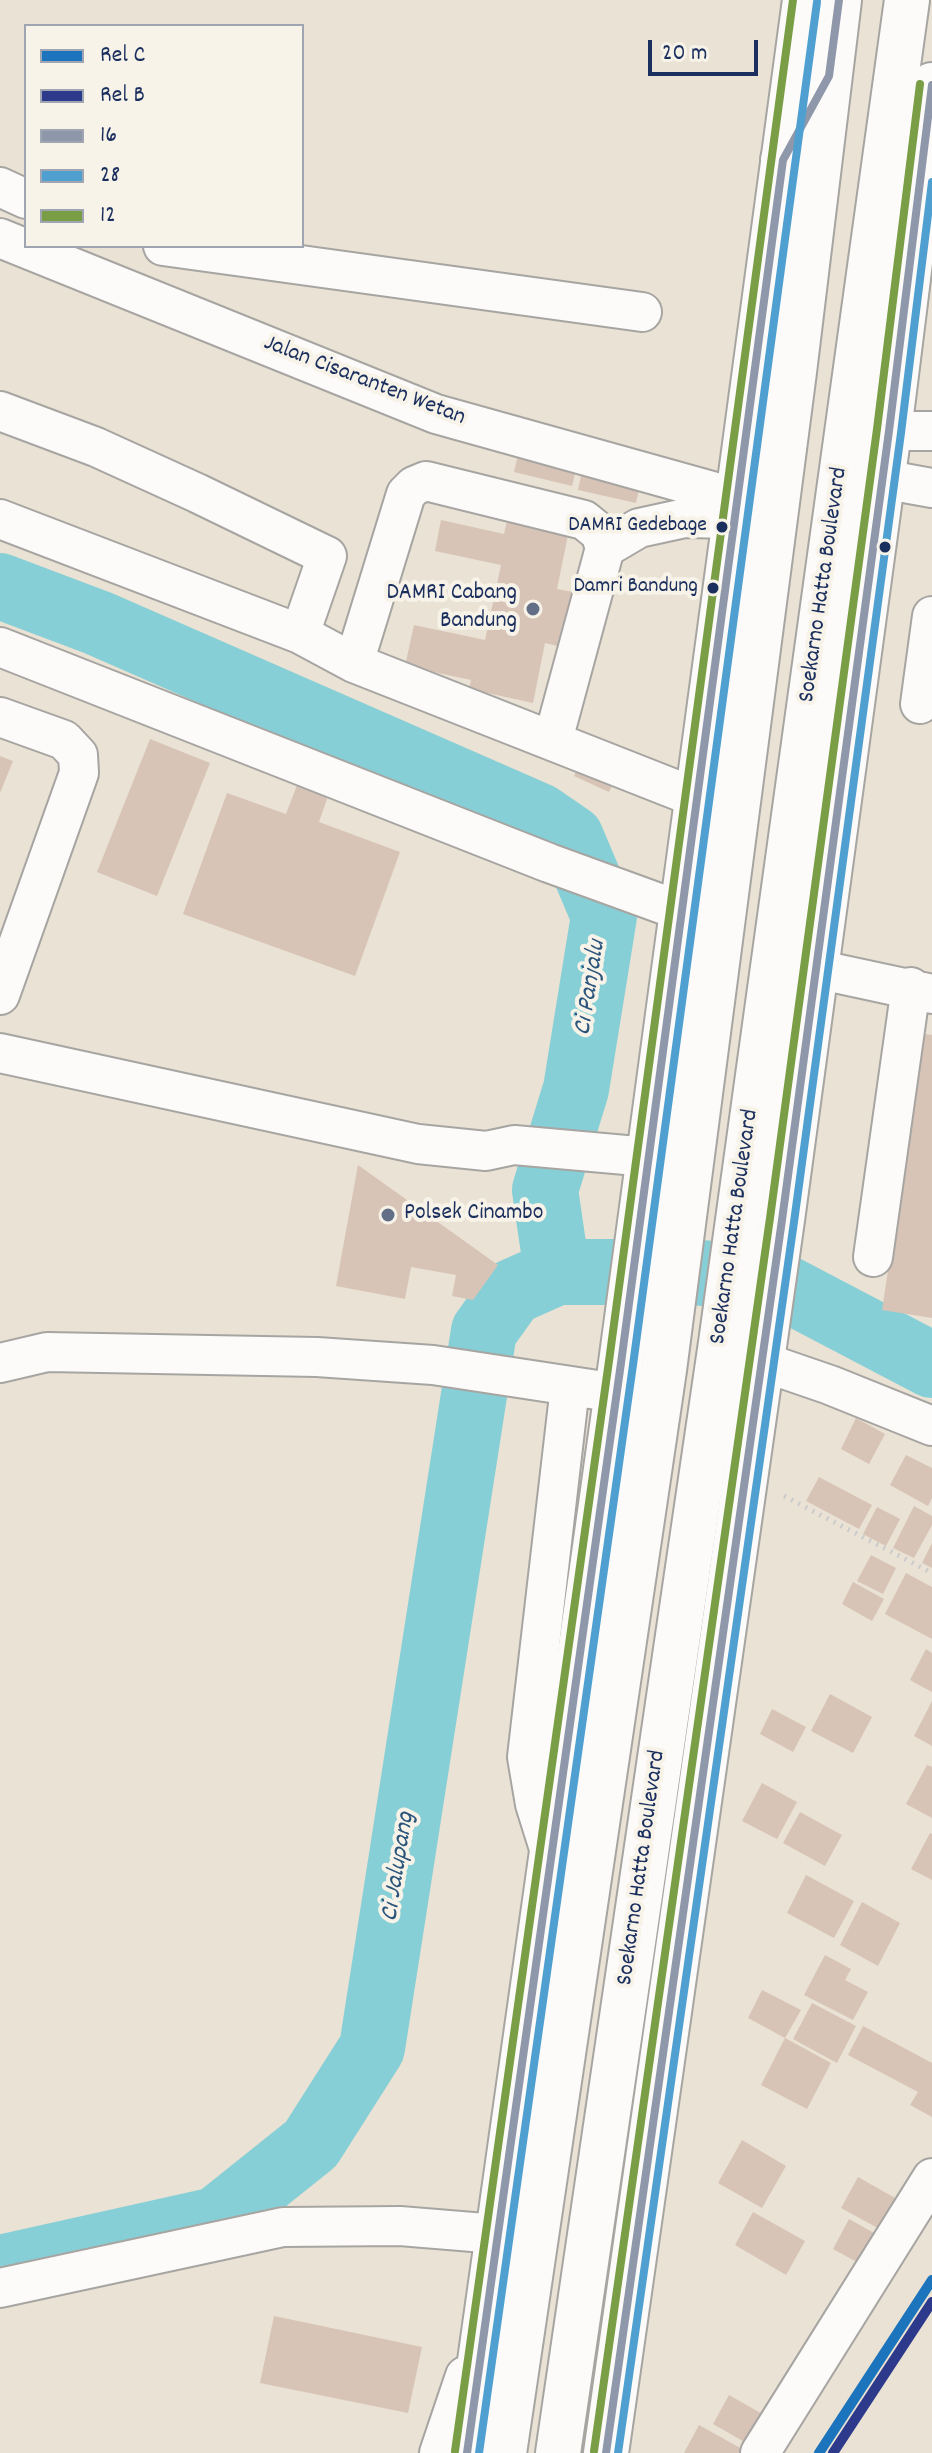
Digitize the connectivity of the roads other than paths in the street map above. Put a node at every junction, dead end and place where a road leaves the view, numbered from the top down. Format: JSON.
{"nodes":[{"id":1,"x":805,"y":0,"type":"edge"},
{"id":2,"x":839,"y":0,"type":"edge"},
{"id":3,"x":907,"y":0,"type":"edge"},
{"id":4,"x":829,"y":76,"type":"junction"},
{"id":5,"x":932,"y":85,"type":"edge"},
{"id":6,"x":783,"y":160,"type":"junction"},
{"id":7,"x":0,"y":187,"type":"edge"},
{"id":8,"x":24,"y":198,"type":"edge"},
{"id":9,"x":0,"y":238,"type":"edge"},
{"id":10,"x":24,"y":248,"type":"edge"},
{"id":11,"x":25,"y":248,"type":"edge"},
{"id":12,"x":178,"y":248,"type":"edge"},
{"id":13,"x":642,"y":312,"type":"dead end"},
{"id":14,"x":0,"y":411,"type":"edge"},
{"id":15,"x":889,"y":431,"type":"junction"},
{"id":16,"x":932,"y":431,"type":"edge"},
{"id":17,"x":882,"y":479,"type":"junction"},
{"id":18,"x":932,"y":488,"type":"edge"},
{"id":19,"x":736,"y":509,"type":"junction"},
{"id":20,"x":0,"y":519,"type":"edge"},
{"id":21,"x":605,"y":548,"type":"junction"},
{"id":22,"x":327,"y":556,"type":"junction"},
{"id":23,"x":381,"y":575,"type":"junction"},
{"id":24,"x":932,"y":616,"type":"edge"},
{"id":25,"x":300,"y":634,"type":"junction"},
{"id":26,"x":0,"y":647,"type":"edge"},
{"id":27,"x":354,"y":663,"type":"junction"},
{"id":28,"x":920,"y":704,"type":"dead end"},
{"id":29,"x":0,"y":717,"type":"edge"},
{"id":30,"x":553,"y":740,"type":"junction"},
{"id":31,"x":697,"y":798,"type":"junction"},
{"id":32,"x":681,"y":911,"type":"junction"},
{"id":33,"x":816,"y":969,"type":"junction"},
{"id":34,"x":921,"y":990,"type":"edge"},
{"id":35,"x":0,"y":995,"type":"edge"},
{"id":36,"x":0,"y":1053,"type":"edge"},
{"id":37,"x":648,"y":1157,"type":"junction"},
{"id":38,"x":873,"y":1257,"type":"dead end"},
{"id":39,"x":720,"y":1345,"type":"junction"},
{"id":40,"x":762,"y":1354,"type":"junction"},
{"id":41,"x":0,"y":1363,"type":"edge"},
{"id":42,"x":619,"y":1378,"type":"junction"},
{"id":43,"x":555,"y":1385,"type":"junction"},
{"id":44,"x":932,"y":1426,"type":"edge"},
{"id":45,"x":551,"y":1855,"type":"junction"},
{"id":46,"x":932,"y":2178,"type":"edge"},
{"id":47,"x":497,"y":2234,"type":"junction"},
{"id":48,"x":0,"y":2288,"type":"edge"},
{"id":49,"x":489,"y":2308,"type":"junction"},
{"id":50,"x":439,"y":2453,"type":"edge"},
{"id":51,"x":467,"y":2453,"type":"edge"},
{"id":52,"x":504,"y":2453,"type":"edge"},
{"id":53,"x":558,"y":2453,"type":"edge"},
{"id":54,"x":606,"y":2453,"type":"edge"},
{"id":55,"x":760,"y":2453,"type":"edge"}],
"edges":[{"from":1,"to":6,"type":"main road"},
{"from":2,"to":4,"type":"main road"},
{"from":3,"to":39,"type":"main road","name":"Soekarno Hatta Boulevard"},
{"from":4,"to":6,"type":"main road"},
{"from":4,"to":52,"type":"main road"},
{"from":5,"to":15,"type":"main road"},
{"from":6,"to":19,"type":"main road"},
{"from":7,"to":8,"type":"street"},
{"from":9,"to":10,"type":"street","name":"Jalan Cisaranten Wetan"},
{"from":11,"to":19,"type":"street","name":"Jalan Cisaranten Wetan"},
{"from":12,"to":13,"type":"street"},
{"from":14,"to":22,"type":"street"},
{"from":15,"to":16,"type":"street"},
{"from":15,"to":17,"type":"main road"},
{"from":17,"to":18,"type":"street"},
{"from":17,"to":33,"type":"main road"},
{"from":19,"to":21,"type":"street"},
{"from":19,"to":31,"type":"main road"},
{"from":20,"to":25,"type":"street"},
{"from":21,"to":23,"type":"street"},
{"from":21,"to":30,"type":"street"},
{"from":22,"to":23,"type":"street"},
{"from":22,"to":25,"type":"street"},
{"from":23,"to":27,"type":"street"},
{"from":24,"to":28,"type":"street"},
{"from":25,"to":27,"type":"street"},
{"from":26,"to":32,"type":"street"},
{"from":27,"to":30,"type":"street"},
{"from":29,"to":35,"type":"street"},
{"from":30,"to":31,"type":"street"},
{"from":31,"to":32,"type":"main road"},
{"from":32,"to":37,"type":"main road"},
{"from":33,"to":34,"type":"street"},
{"from":33,"to":40,"type":"main road"},
{"from":34,"to":38,"type":"street"},
{"from":36,"to":37,"type":"street"},
{"from":37,"to":42,"type":"main road"},
{"from":39,"to":40,"type":"street"},
{"from":39,"to":53,"type":"main road","name":"Soekarno Hatta Boulevard"},
{"from":40,"to":44,"type":"street"},
{"from":40,"to":54,"type":"main road"},
{"from":41,"to":43,"type":"street"},
{"from":42,"to":43,"type":"street"},
{"from":42,"to":45,"type":"main road"},
{"from":43,"to":45,"type":"street"},
{"from":45,"to":47,"type":"main road"},
{"from":46,"to":55,"type":"street"},
{"from":47,"to":48,"type":"street"},
{"from":47,"to":49,"type":"main road"},
{"from":49,"to":50,"type":"street"},
{"from":49,"to":51,"type":"main road"}]}
